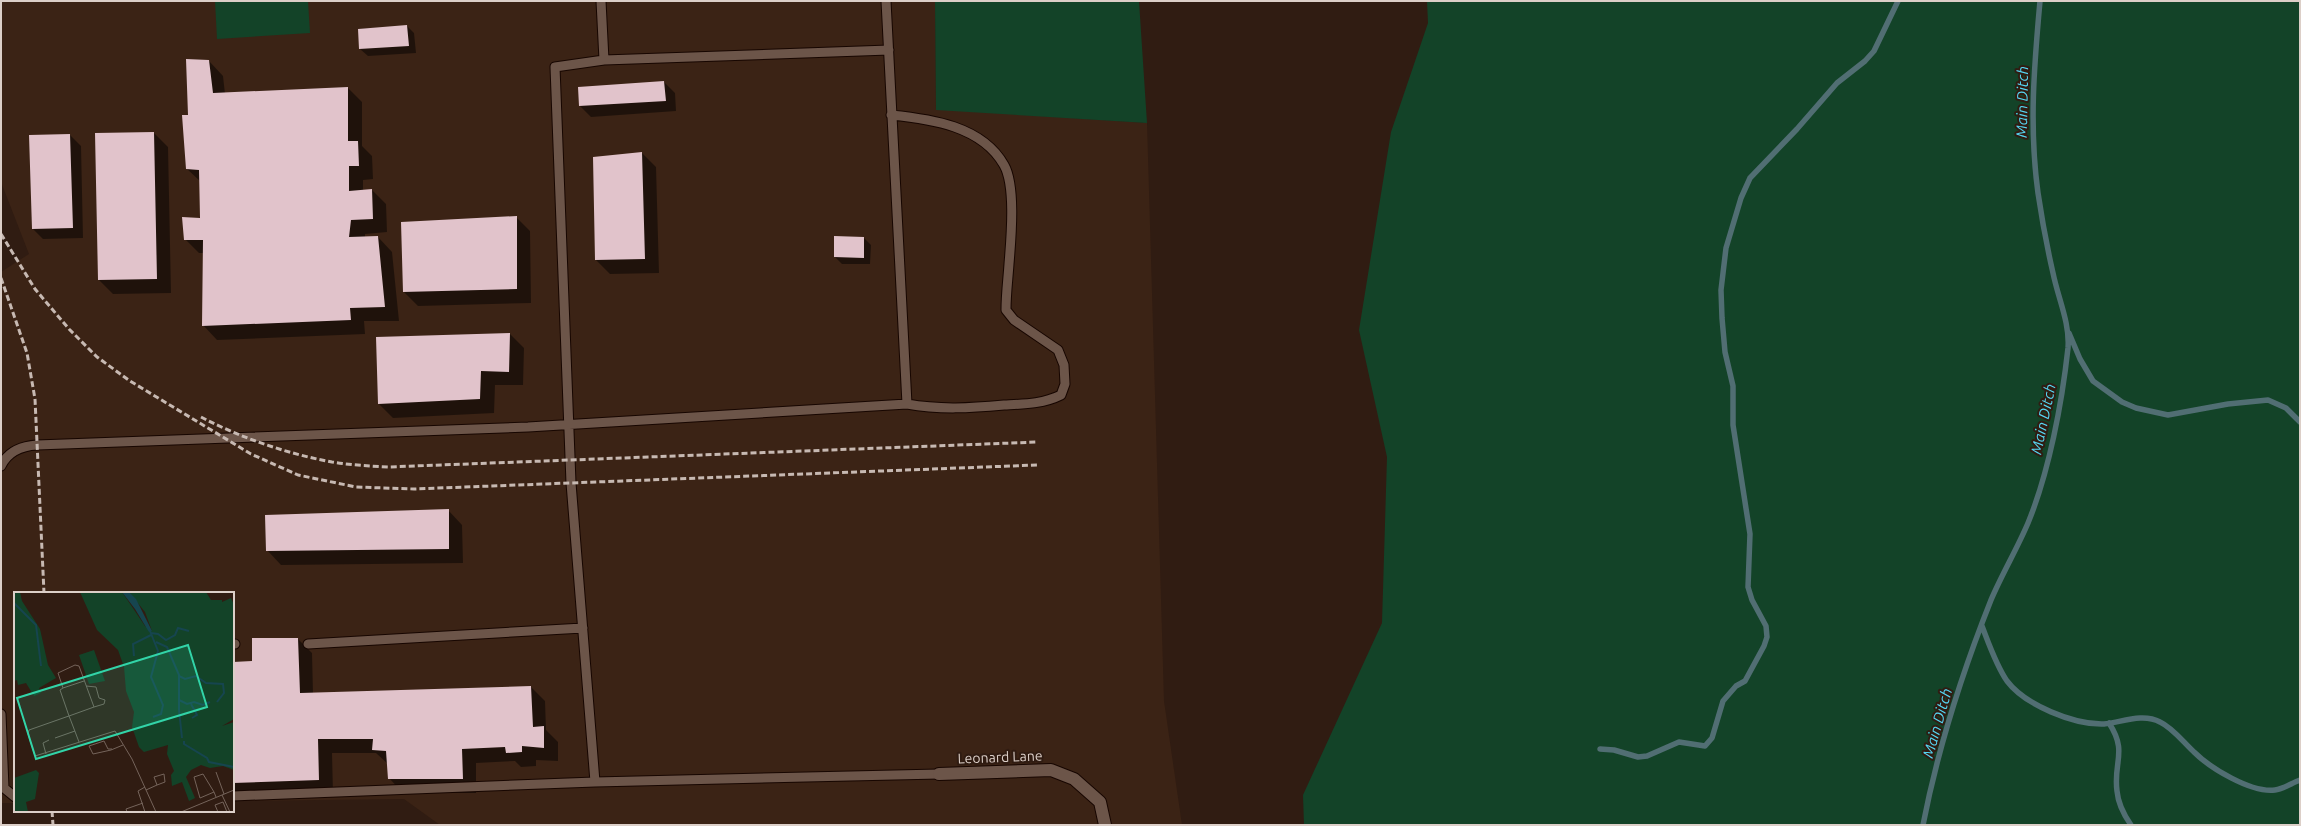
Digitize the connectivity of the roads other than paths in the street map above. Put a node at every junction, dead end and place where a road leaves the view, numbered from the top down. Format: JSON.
{"nodes":[{"id":1,"x":601,"y":1,"type":"edge"},
{"id":2,"x":886,"y":1,"type":"edge"},
{"id":3,"x":889,"y":50,"type":"junction"},
{"id":4,"x":604,"y":60,"type":"junction"},
{"id":5,"x":891,"y":115,"type":"junction"},
{"id":6,"x":907,"y":404,"type":"junction"},
{"id":7,"x":568,"y":425,"type":"junction"},
{"id":8,"x":1,"y":466,"type":"edge"},
{"id":9,"x":583,"y":628,"type":"junction"},
{"id":10,"x":308,"y":644,"type":"dead end"},
{"id":11,"x":1,"y":714,"type":"edge"},
{"id":12,"x":939,"y":774,"type":"joint"},
{"id":13,"x":595,"y":782,"type":"junction"},
{"id":14,"x":14,"y":796,"type":"edge"},
{"id":15,"x":234,"y":796,"type":"edge"},
{"id":16,"x":1105,"y":825,"type":"edge"}],
"edges":[{"from":1,"to":4,"type":"lane"},
{"from":2,"to":3,"type":"lane"},
{"from":3,"to":4,"type":"lane"},
{"from":3,"to":5,"type":"lane"},
{"from":4,"to":7,"type":"lane"},
{"from":5,"to":6,"type":"lane"},
{"from":5,"to":6,"type":"lane"},
{"from":6,"to":7,"type":"lane"},
{"from":7,"to":8,"type":"lane"},
{"from":7,"to":9,"type":"lane"},
{"from":9,"to":10,"type":"lane"},
{"from":9,"to":13,"type":"lane"},
{"from":11,"to":14,"type":"lane"},
{"from":12,"to":13,"type":"lane"},
{"from":12,"to":16,"type":"street","name":"Leonard Lane"},
{"from":13,"to":15,"type":"lane"}]}
